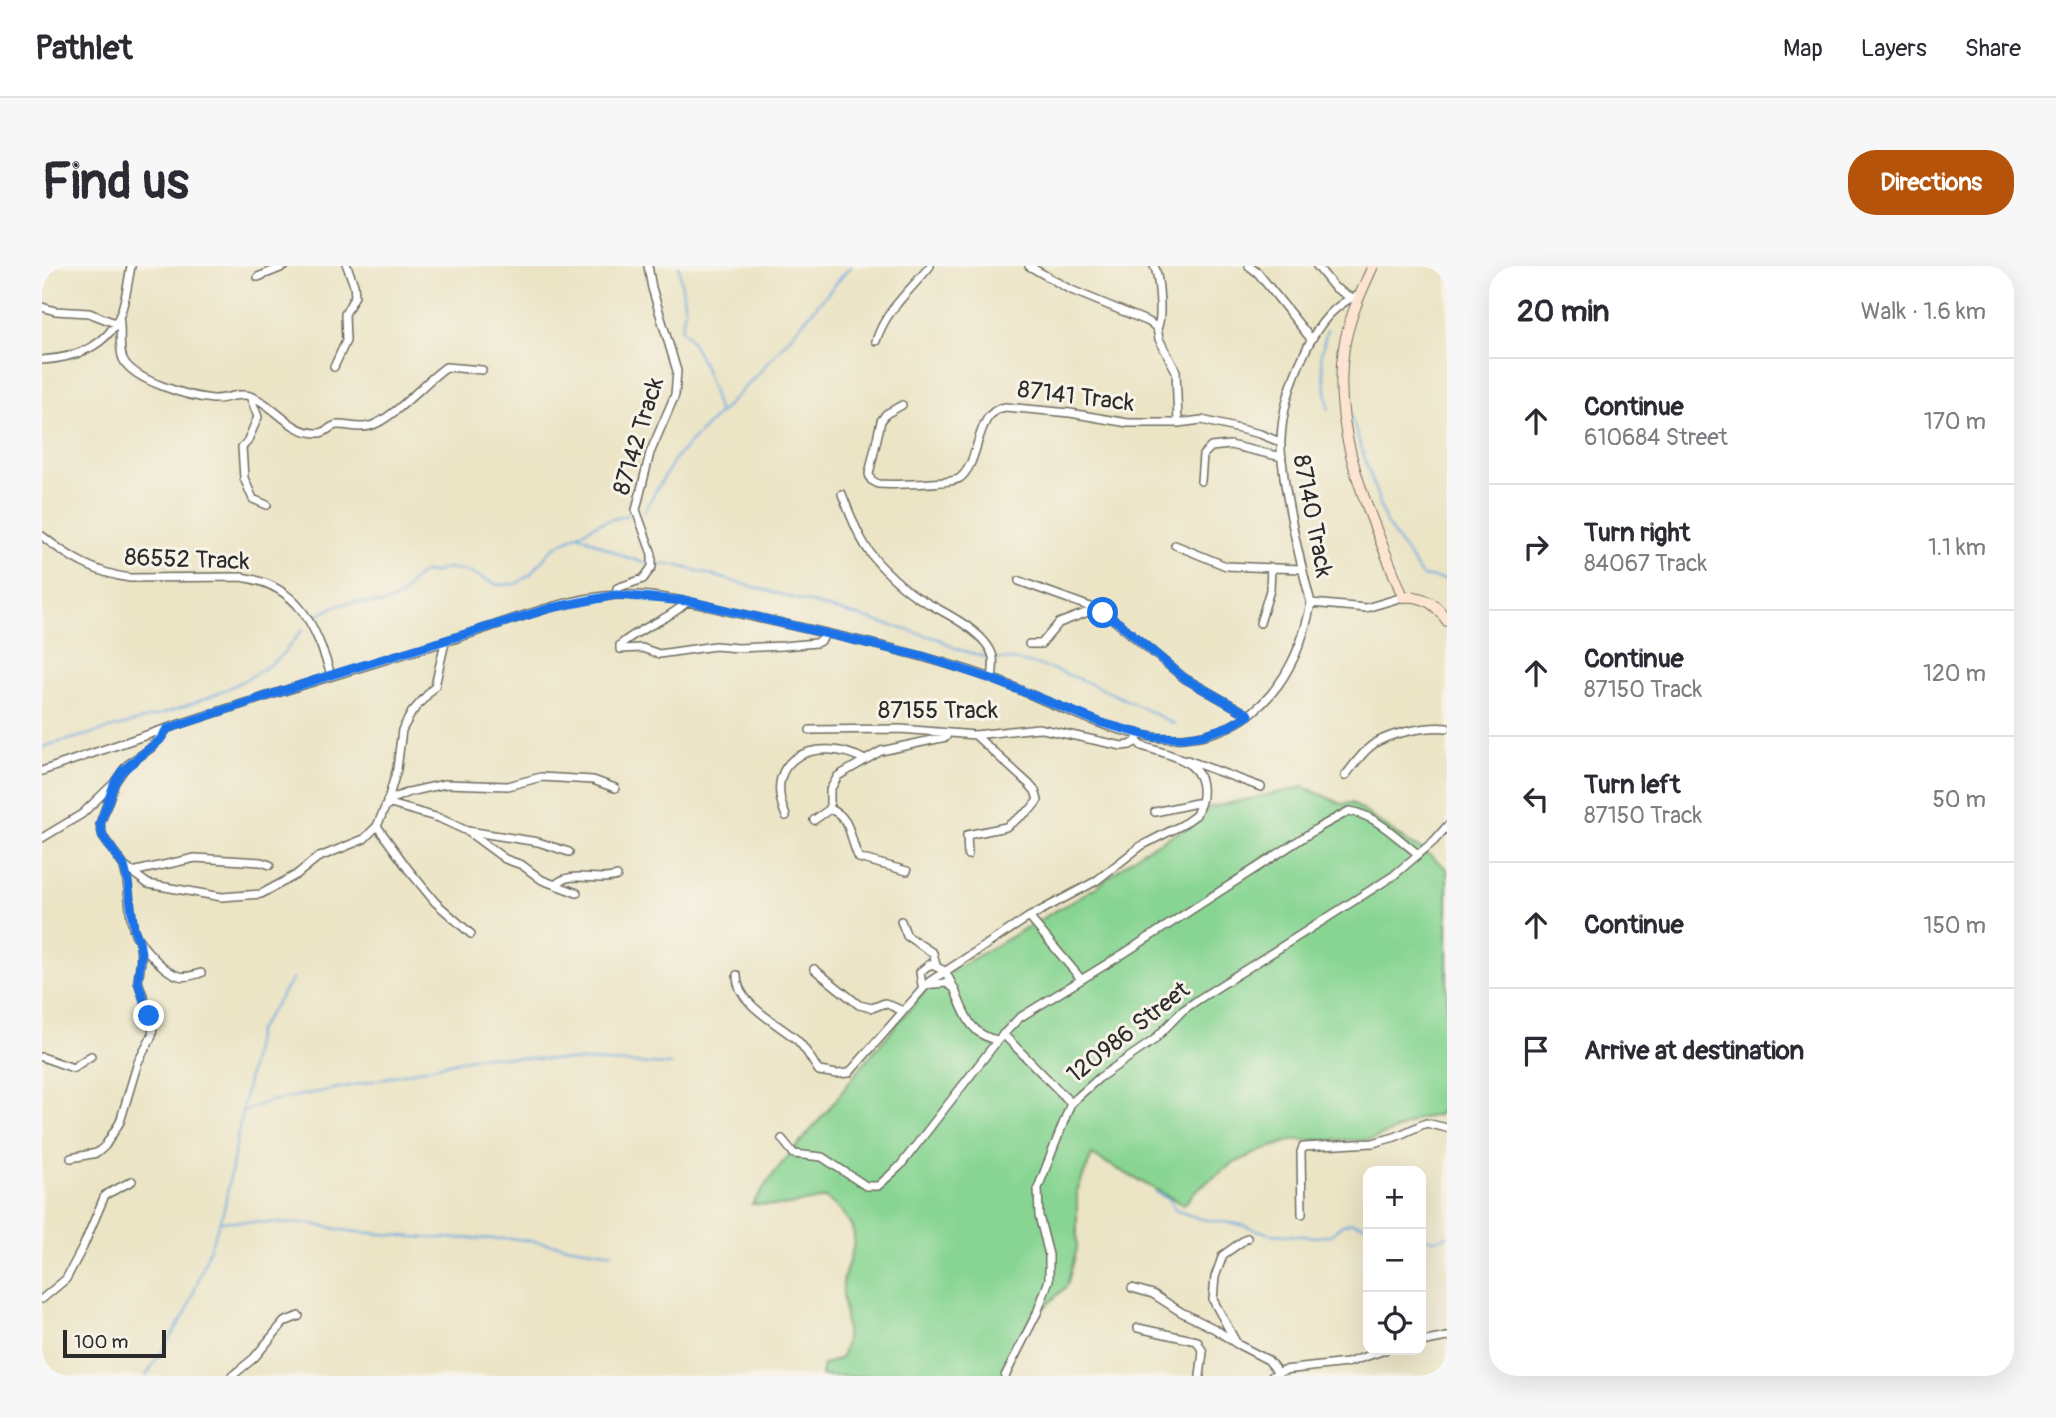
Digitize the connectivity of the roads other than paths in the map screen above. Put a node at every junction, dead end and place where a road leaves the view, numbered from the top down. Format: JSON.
{"nodes":[{"id":1,"x":131,"y":266,"type":"edge"},
{"id":2,"x":285,"y":266,"type":"edge"},
{"id":3,"x":347,"y":266,"type":"edge"},
{"id":4,"x":648,"y":266,"type":"edge"},
{"id":5,"x":930,"y":266,"type":"edge"},
{"id":6,"x":1029,"y":266,"type":"edge"},
{"id":7,"x":1154,"y":266,"type":"edge"},
{"id":8,"x":1249,"y":266,"type":"edge"},
{"id":9,"x":1317,"y":266,"type":"edge"},
{"id":10,"x":1373,"y":266,"type":"edge"},
{"id":11,"x":258,"y":277,"type":"dead end"},
{"id":12,"x":1355,"y":297,"type":"junction"},
{"id":13,"x":42,"y":307,"type":"edge"},
{"id":14,"x":117,"y":320,"type":"junction"},
{"id":15,"x":1157,"y":328,"type":"junction"},
{"id":16,"x":1311,"y":339,"type":"junction"},
{"id":17,"x":876,"y":341,"type":"dead end"},
{"id":18,"x":42,"y":360,"type":"edge"},
{"id":19,"x":334,"y":366,"type":"dead end"},
{"id":20,"x":482,"y":370,"type":"dead end"},
{"id":21,"x":249,"y":396,"type":"junction"},
{"id":22,"x":902,"y":405,"type":"dead end"},
{"id":23,"x":1178,"y":423,"type":"junction"},
{"id":24,"x":1280,"y":442,"type":"junction"},
{"id":25,"x":1282,"y":457,"type":"junction"},
{"id":26,"x":1201,"y":481,"type":"dead end"},
{"id":27,"x":842,"y":494,"type":"dead end"},
{"id":28,"x":267,"y":505,"type":"dead end"},
{"id":29,"x":42,"y":536,"type":"edge"},
{"id":30,"x":1175,"y":545,"type":"dead end"},
{"id":31,"x":1271,"y":567,"type":"junction"},
{"id":32,"x":1302,"y":569,"type":"junction"},
{"id":33,"x":1019,"y":581,"type":"dead end"},
{"id":34,"x":616,"y":595,"type":"junction"},
{"id":35,"x":1403,"y":597,"type":"junction"},
{"id":36,"x":688,"y":601,"type":"junction"},
{"id":37,"x":1311,"y":603,"type":"junction"},
{"id":38,"x":1096,"y":609,"type":"junction"},
{"id":39,"x":1447,"y":621,"type":"edge"},
{"id":40,"x":1260,"y":623,"type":"dead end"},
{"id":41,"x":825,"y":634,"type":"junction"},
{"id":42,"x":445,"y":642,"type":"junction"},
{"id":43,"x":1028,"y":644,"type":"dead end"},
{"id":44,"x":331,"y":675,"type":"junction"},
{"id":45,"x":992,"y":679,"type":"junction"},
{"id":46,"x":1249,"y":715,"type":"junction"},
{"id":47,"x":167,"y":729,"type":"junction"},
{"id":48,"x":1447,"y":729,"type":"edge"},
{"id":49,"x":810,"y":730,"type":"dead end"},
{"id":50,"x":957,"y":735,"type":"junction"},
{"id":51,"x":975,"y":735,"type":"junction"},
{"id":52,"x":1138,"y":737,"type":"junction"},
{"id":53,"x":864,"y":760,"type":"junction"},
{"id":54,"x":1186,"y":760,"type":"junction"},
{"id":55,"x":42,"y":771,"type":"edge"},
{"id":56,"x":1345,"y":776,"type":"dead end"},
{"id":57,"x":115,"y":782,"type":"junction"},
{"id":58,"x":1261,"y":787,"type":"dead end"},
{"id":59,"x":615,"y":788,"type":"dead end"},
{"id":60,"x":387,"y":802,"type":"junction"},
{"id":61,"x":1201,"y":802,"type":"junction"},
{"id":62,"x":830,"y":809,"type":"junction"},
{"id":63,"x":1155,"y":812,"type":"dead end"},
{"id":64,"x":786,"y":816,"type":"dead end"},
{"id":65,"x":814,"y":820,"type":"dead end"},
{"id":66,"x":377,"y":826,"type":"junction"},
{"id":67,"x":1447,"y":826,"type":"edge"},
{"id":68,"x":467,"y":831,"type":"junction"},
{"id":69,"x":42,"y":838,"type":"edge"},
{"id":70,"x":569,"y":852,"type":"dead end"},
{"id":71,"x":1418,"y":854,"type":"junction"},
{"id":72,"x":968,"y":855,"type":"dead end"},
{"id":73,"x":270,"y":865,"type":"dead end"},
{"id":74,"x":124,"y":866,"type":"junction"},
{"id":75,"x":907,"y":871,"type":"dead end"},
{"id":76,"x":132,"y":872,"type":"junction"},
{"id":77,"x":617,"y":876,"type":"dead end"},
{"id":78,"x":555,"y":885,"type":"junction"},
{"id":79,"x":577,"y":892,"type":"dead end"},
{"id":80,"x":1029,"y":918,"type":"junction"},
{"id":81,"x":901,"y":921,"type":"dead end"},
{"id":82,"x":471,"y":934,"type":"dead end"},
{"id":83,"x":139,"y":941,"type":"junction"},
{"id":84,"x":936,"y":965,"type":"junction"},
{"id":85,"x":814,"y":969,"type":"dead end"},
{"id":86,"x":945,"y":971,"type":"junction"},
{"id":87,"x":201,"y":973,"type":"dead end"},
{"id":88,"x":737,"y":975,"type":"dead end"},
{"id":89,"x":1081,"y":979,"type":"junction"},
{"id":90,"x":924,"y":986,"type":"junction"},
{"id":91,"x":954,"y":988,"type":"junction"},
{"id":92,"x":903,"y":1011,"type":"junction"},
{"id":93,"x":1000,"y":1037,"type":"junction"},
{"id":94,"x":90,"y":1056,"type":"dead end"},
{"id":95,"x":42,"y":1057,"type":"edge"},
{"id":96,"x":1070,"y":1103,"type":"junction"},
{"id":97,"x":1447,"y":1128,"type":"edge"},
{"id":98,"x":782,"y":1139,"type":"dead end"},
{"id":99,"x":71,"y":1158,"type":"dead end"},
{"id":100,"x":132,"y":1181,"type":"dead end"},
{"id":101,"x":1302,"y":1214,"type":"dead end"},
{"id":102,"x":1248,"y":1238,"type":"dead end"},
{"id":103,"x":1132,"y":1288,"type":"dead end"},
{"id":104,"x":42,"y":1299,"type":"edge"},
{"id":105,"x":299,"y":1316,"type":"dead end"},
{"id":106,"x":1138,"y":1328,"type":"dead end"},
{"id":107,"x":1447,"y":1337,"type":"edge"},
{"id":108,"x":1426,"y":1341,"type":"edge"},
{"id":109,"x":1237,"y":1344,"type":"junction"},
{"id":110,"x":1369,"y":1355,"type":"edge"},
{"id":111,"x":1275,"y":1374,"type":"edge"},
{"id":112,"x":232,"y":1376,"type":"edge"},
{"id":113,"x":1005,"y":1376,"type":"edge"},
{"id":114,"x":1199,"y":1376,"type":"edge"}],
"edges":[{"from":1,"to":14,"type":"street"},
{"from":2,"to":11,"type":"street"},
{"from":3,"to":19,"type":"street"},
{"from":4,"to":34,"type":"street","name":"87142 Track"},
{"from":5,"to":17,"type":"street"},
{"from":6,"to":15,"type":"street"},
{"from":7,"to":15,"type":"street"},
{"from":8,"to":16,"type":"street"},
{"from":9,"to":12,"type":"street"},
{"from":10,"to":12,"type":"main road"},
{"from":12,"to":16,"type":"street","name":"87140 Track"},
{"from":12,"to":35,"type":"main road"},
{"from":13,"to":14,"type":"street"},
{"from":14,"to":18,"type":"street"},
{"from":14,"to":21,"type":"street"},
{"from":15,"to":23,"type":"street"},
{"from":16,"to":24,"type":"street","name":"87140 Track"},
{"from":20,"to":21,"type":"street"},
{"from":21,"to":28,"type":"street"},
{"from":22,"to":23,"type":"street","name":"87141 Track"},
{"from":23,"to":24,"type":"street","name":"87141 Track"},
{"from":24,"to":25,"type":"street","name":"87140 Track"},
{"from":25,"to":26,"type":"street"},
{"from":25,"to":32,"type":"street","name":"87140 Track"},
{"from":27,"to":45,"type":"street"},
{"from":29,"to":44,"type":"street","name":"86552 Track"},
{"from":30,"to":31,"type":"street"},
{"from":31,"to":32,"type":"street"},
{"from":31,"to":40,"type":"street"},
{"from":32,"to":37,"type":"street","name":"87140 Track"},
{"from":33,"to":38,"type":"street"},
{"from":34,"to":36,"type":"street"},
{"from":34,"to":42,"type":"street"},
{"from":35,"to":37,"type":"street"},
{"from":35,"to":39,"type":"main road"},
{"from":36,"to":41,"type":"street"},
{"from":36,"to":41,"type":"street"},
{"from":37,"to":46,"type":"street"},
{"from":38,"to":43,"type":"street"},
{"from":38,"to":46,"type":"street"},
{"from":41,"to":45,"type":"street"},
{"from":42,"to":44,"type":"street"},
{"from":42,"to":60,"type":"street"},
{"from":44,"to":47,"type":"street"},
{"from":45,"to":52,"type":"street"},
{"from":46,"to":52,"type":"street"},
{"from":47,"to":55,"type":"street"},
{"from":47,"to":57,"type":"street"},
{"from":48,"to":56,"type":"street"},
{"from":49,"to":50,"type":"street","name":"87155 Track"},
{"from":50,"to":51,"type":"street","name":"87155 Track"},
{"from":50,"to":53,"type":"street"},
{"from":51,"to":52,"type":"street","name":"87155 Track"},
{"from":51,"to":72,"type":"street"},
{"from":52,"to":54,"type":"street"},
{"from":53,"to":62,"type":"street"},
{"from":53,"to":64,"type":"street"},
{"from":54,"to":58,"type":"street"},
{"from":54,"to":61,"type":"street"},
{"from":57,"to":69,"type":"street"},
{"from":57,"to":74,"type":"street"},
{"from":59,"to":60,"type":"street"},
{"from":60,"to":66,"type":"street"},
{"from":60,"to":68,"type":"street"},
{"from":61,"to":63,"type":"street"},
{"from":61,"to":80,"type":"street"},
{"from":62,"to":65,"type":"street"},
{"from":62,"to":75,"type":"street"},
{"from":66,"to":76,"type":"street"},
{"from":66,"to":82,"type":"street"},
{"from":67,"to":71,"type":"street","name":"120986 Street"},
{"from":68,"to":70,"type":"street"},
{"from":68,"to":78,"type":"street"},
{"from":71,"to":89,"type":"street"},
{"from":71,"to":96,"type":"street","name":"120986 Street"},
{"from":73,"to":76,"type":"street"},
{"from":74,"to":76,"type":"street"},
{"from":74,"to":83,"type":"street"},
{"from":77,"to":78,"type":"street"},
{"from":78,"to":79,"type":"street"},
{"from":80,"to":86,"type":"street"},
{"from":80,"to":89,"type":"street"},
{"from":81,"to":84,"type":"street"},
{"from":83,"to":87,"type":"street"},
{"from":83,"to":99,"type":"street"},
{"from":84,"to":86,"type":"street"},
{"from":84,"to":90,"type":"street"},
{"from":85,"to":92,"type":"street"},
{"from":86,"to":90,"type":"street"},
{"from":86,"to":91,"type":"street"},
{"from":88,"to":92,"type":"street"},
{"from":89,"to":93,"type":"street"},
{"from":90,"to":91,"type":"street"},
{"from":90,"to":92,"type":"street"},
{"from":91,"to":93,"type":"street"},
{"from":93,"to":96,"type":"street"},
{"from":93,"to":98,"type":"street"},
{"from":94,"to":95,"type":"street"},
{"from":96,"to":113,"type":"street","name":"120986 Street"},
{"from":97,"to":101,"type":"street"},
{"from":100,"to":104,"type":"street"},
{"from":102,"to":109,"type":"street"},
{"from":103,"to":109,"type":"street"},
{"from":105,"to":112,"type":"street"},
{"from":106,"to":114,"type":"street"},
{"from":107,"to":108,"type":"street"},
{"from":109,"to":111,"type":"street"},
{"from":110,"to":111,"type":"street"}]}
